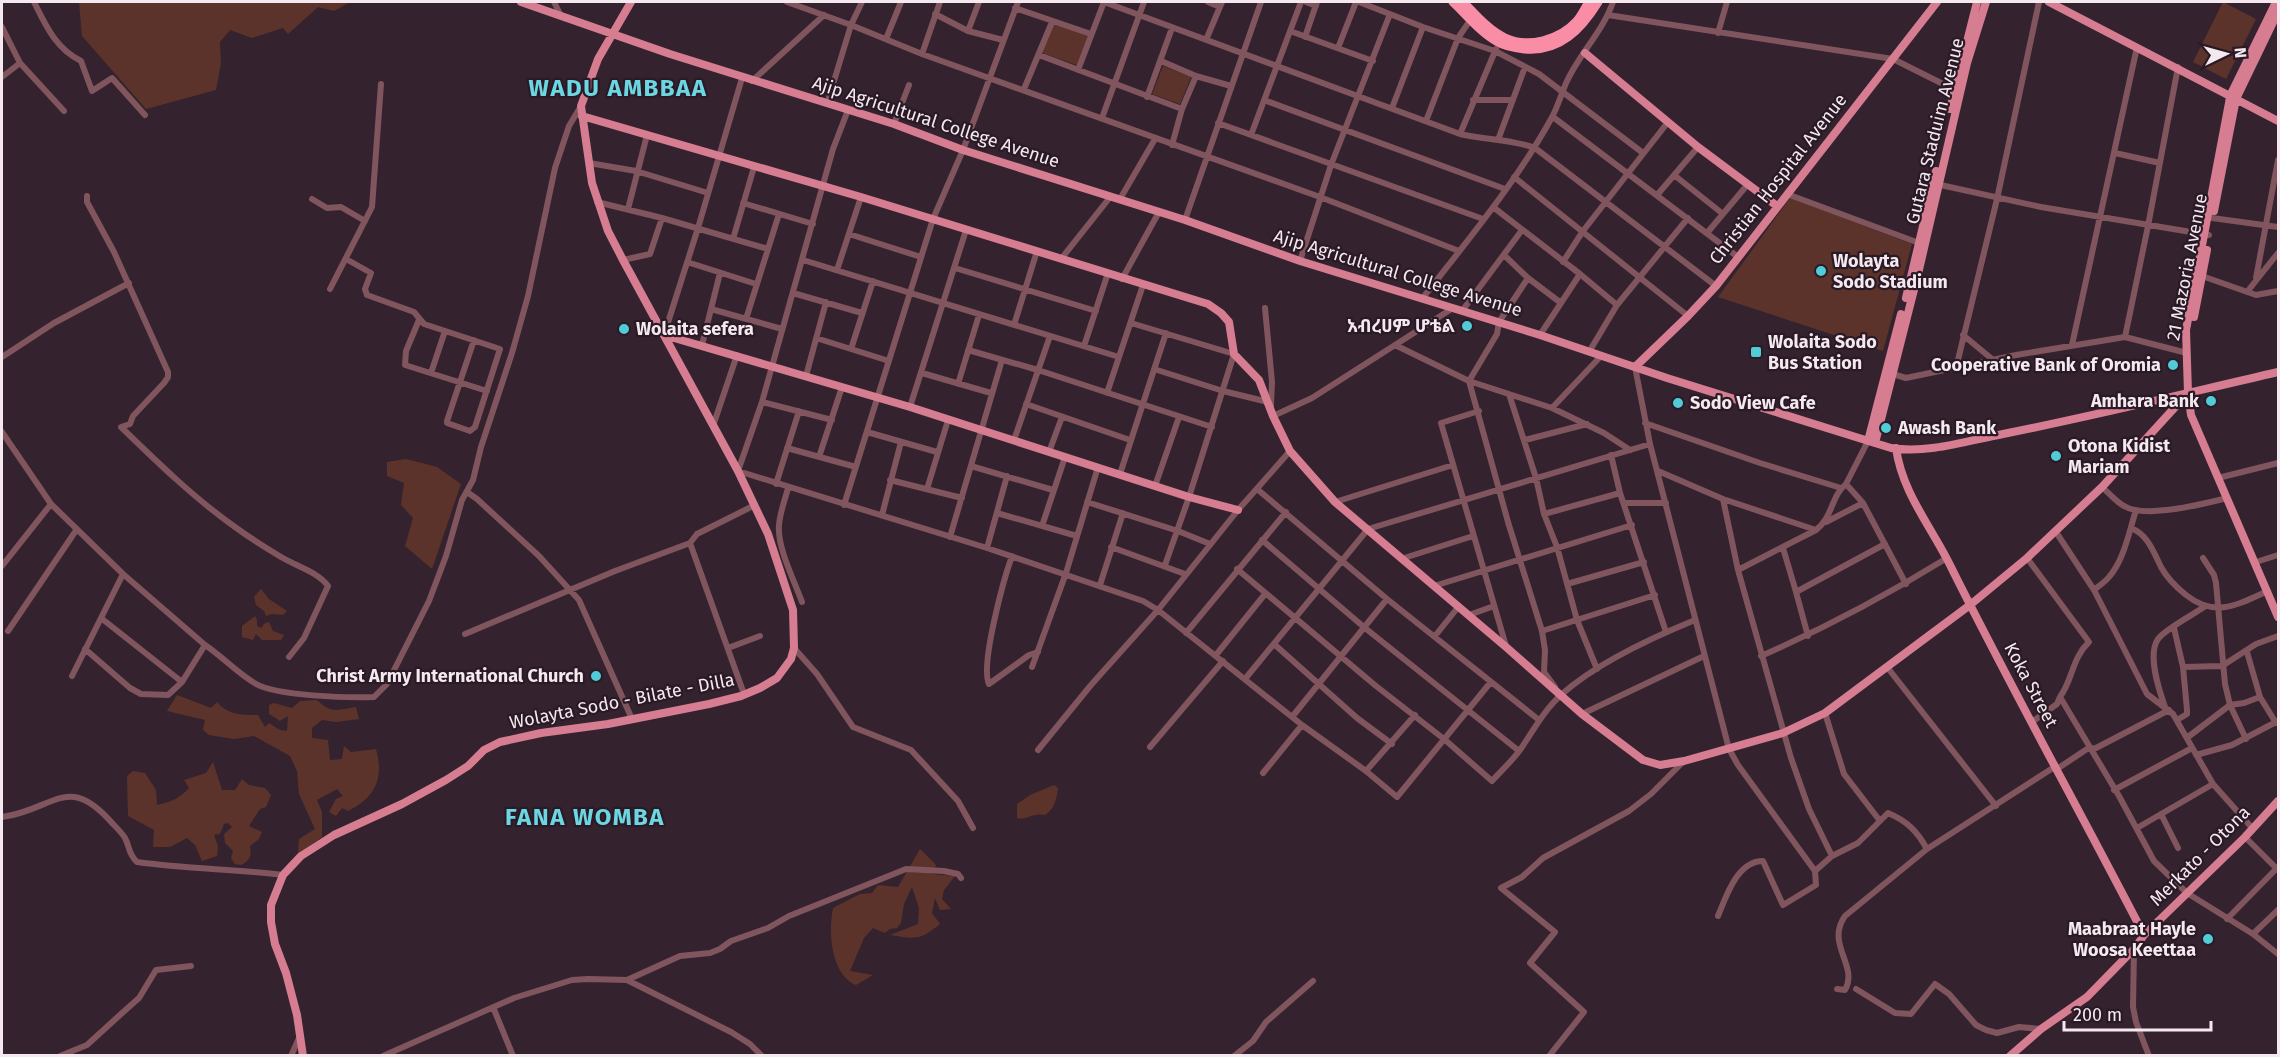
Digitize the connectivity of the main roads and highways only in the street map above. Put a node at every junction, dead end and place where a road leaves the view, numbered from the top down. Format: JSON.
{"nodes":[{"id":1,"x":521,"y":2,"type":"edge"},
{"id":2,"x":631,"y":2,"type":"edge"},
{"id":3,"x":1453,"y":2,"type":"edge"},
{"id":4,"x":1462,"y":2,"type":"edge"},
{"id":5,"x":1589,"y":2,"type":"edge"},
{"id":6,"x":1598,"y":2,"type":"edge"},
{"id":7,"x":1937,"y":2,"type":"edge"},
{"id":8,"x":1977,"y":2,"type":"edge"},
{"id":9,"x":1986,"y":2,"type":"edge"},
{"id":10,"x":2049,"y":2,"type":"edge"},
{"id":11,"x":2276,"y":2,"type":"edge"},
{"id":12,"x":2278,"y":12,"type":"edge"},
{"id":13,"x":613,"y":35,"type":"junction"},
{"id":14,"x":1499,"y":43,"type":"junction"},
{"id":15,"x":1585,"y":53,"type":"road end"},
{"id":16,"x":1957,"y":91,"type":"junction"},
{"id":17,"x":2233,"y":97,"type":"junction"},
{"id":18,"x":582,"y":116,"type":"junction"},
{"id":19,"x":2278,"y":120,"type":"edge"},
{"id":20,"x":1936,"y":184,"type":"junction"},
{"id":21,"x":1777,"y":206,"type":"junction"},
{"id":22,"x":2206,"y":235,"type":"junction"},
{"id":23,"x":664,"y":335,"type":"junction"},
{"id":24,"x":2187,"y":353,"type":"junction"},
{"id":25,"x":1635,"y":367,"type":"junction"},
{"id":26,"x":2278,"y":372,"type":"edge"},
{"id":27,"x":1889,"y":373,"type":"junction"},
{"id":28,"x":2188,"y":393,"type":"junction"},
{"id":29,"x":1871,"y":442,"type":"junction"},
{"id":30,"x":1896,"y":448,"type":"junction"},
{"id":31,"x":1238,"y":510,"type":"road end"},
{"id":32,"x":1970,"y":605,"type":"junction"},
{"id":33,"x":2278,"y":617,"type":"edge"},
{"id":34,"x":2277,"y":806,"type":"edge"},
{"id":35,"x":2144,"y":935,"type":"junction"},
{"id":36,"x":303,"y":1056,"type":"edge"},
{"id":37,"x":2010,"y":1056,"type":"edge"}],
"edges":[{"from":1,"to":13,"type":"main road","name":"Ajip Agricultural College Avenue"},
{"from":2,"to":13,"type":"main road","name":"Wolayta Sodo - Bilate - Dilla"},
{"from":3,"to":14,"type":"highway"},
{"from":4,"to":14,"type":"highway"},
{"from":5,"to":14,"type":"highway"},
{"from":6,"to":14,"type":"highway"},
{"from":7,"to":21,"type":"main road","name":"Christian Hospital Avenue"},
{"from":8,"to":16,"type":"main road"},
{"from":9,"to":16,"type":"main road","name":"Gutara Staduim Avenue"},
{"from":10,"to":17,"type":"main road"},
{"from":11,"to":17,"type":"main road","name":"21 Mazoria Avenue"},
{"from":12,"to":17,"type":"main road","name":"21 Mazoria Avenue"},
{"from":13,"to":18,"type":"main road","name":"Wolayta Sodo - Bilate - Dilla"},
{"from":13,"to":25,"type":"main road","name":"Ajip Agricultural College Avenue"},
{"from":15,"to":21,"type":"main road"},
{"from":16,"to":20,"type":"main road","name":"Gutara Staduim Avenue"},
{"from":17,"to":19,"type":"main road"},
{"from":17,"to":22,"type":"main road","name":"21 Mazoria Avenue"},
{"from":17,"to":22,"type":"main road","name":"21 Mazoria Avenue"},
{"from":18,"to":23,"type":"main road","name":"Wolayta Sodo - Bilate - Dilla"},
{"from":18,"to":32,"type":"main road"},
{"from":20,"to":27,"type":"main road","name":"Gutara Staduim Avenue"},
{"from":20,"to":27,"type":"main road"},
{"from":21,"to":25,"type":"main road","name":"Christian Hospital Avenue"},
{"from":22,"to":24,"type":"main road","name":"21 Mazoria Avenue"},
{"from":22,"to":24,"type":"main road","name":"21 Mazoria Avenue"},
{"from":23,"to":31,"type":"main road"},
{"from":23,"to":36,"type":"main road","name":"Wolayta Sodo - Bilate - Dilla"},
{"from":24,"to":28,"type":"main road"},
{"from":25,"to":29,"type":"main road","name":"Ajip Agricultural College Avenue"},
{"from":26,"to":28,"type":"main road","name":"Ajip Agricultural College Avenue"},
{"from":27,"to":29,"type":"main road","name":"Gutara Staduim Avenue"},
{"from":28,"to":30,"type":"main road","name":"Ajip Agricultural College Avenue"},
{"from":28,"to":32,"type":"main road"},
{"from":28,"to":33,"type":"main road"},
{"from":29,"to":30,"type":"main road","name":"Ajip Agricultural College Avenue"},
{"from":30,"to":32,"type":"main road","name":"Koka Street"},
{"from":32,"to":35,"type":"main road","name":"Koka Street"},
{"from":34,"to":35,"type":"main road","name":"Merkato - Otona"},
{"from":35,"to":37,"type":"main road","name":"Merkato - Otona"}]}
